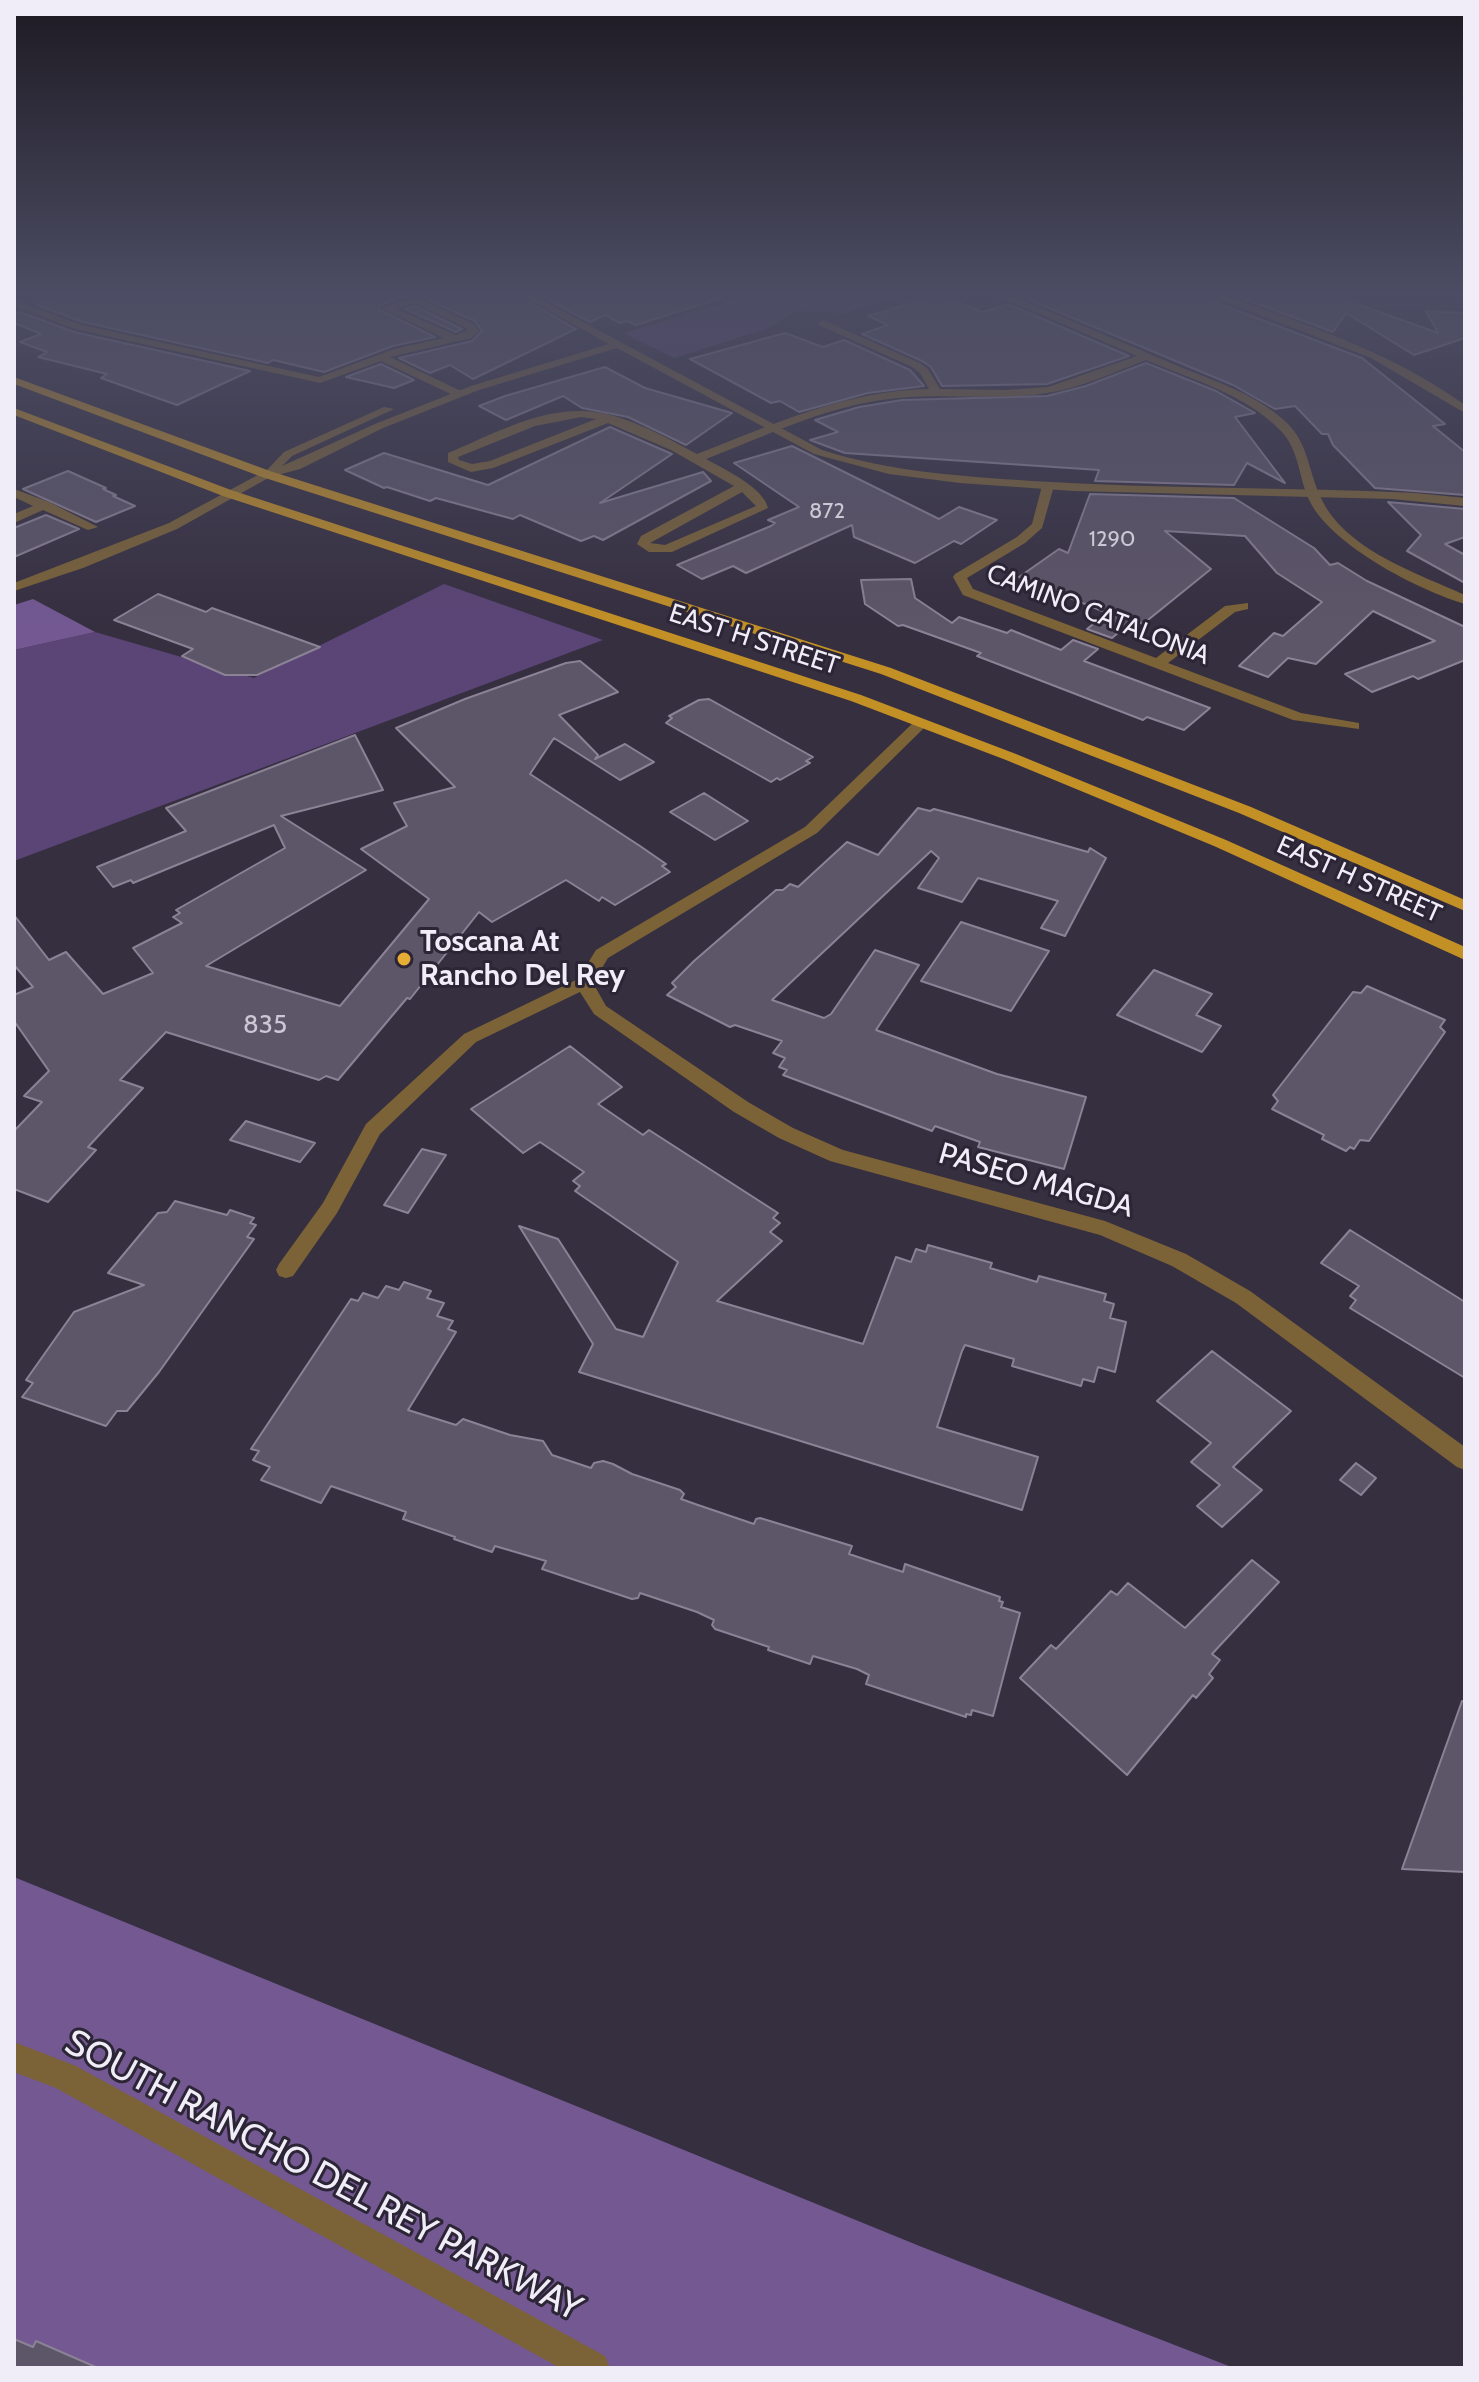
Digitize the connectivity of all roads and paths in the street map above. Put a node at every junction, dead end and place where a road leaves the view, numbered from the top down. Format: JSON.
{"nodes":[{"id":1,"x":79,"y":404,"type":"edge"},
{"id":2,"x":400,"y":404,"type":"edge"},
{"id":3,"x":424,"y":404,"type":"edge"},
{"id":4,"x":733,"y":404,"type":"edge"},
{"id":5,"x":849,"y":404,"type":"edge"},
{"id":6,"x":1250,"y":404,"type":"edge"},
{"id":7,"x":14,"y":411,"type":"edge"},
{"id":8,"x":607,"y":419,"type":"junction"},
{"id":9,"x":778,"y":428,"type":"junction"},
{"id":10,"x":698,"y":458,"type":"junction"},
{"id":11,"x":266,"y":474,"type":"junction"},
{"id":12,"x":744,"y":486,"type":"junction"},
{"id":13,"x":1048,"y":486,"type":"junction"},
{"id":14,"x":14,"y":493,"type":"edge"},
{"id":15,"x":227,"y":493,"type":"junction"},
{"id":16,"x":1313,"y":494,"type":"junction"},
{"id":17,"x":1465,"y":502,"type":"edge"},
{"id":18,"x":45,"y":505,"type":"junction"},
{"id":19,"x":14,"y":519,"type":"edge"},
{"id":20,"x":92,"y":527,"type":"dead end"},
{"id":21,"x":14,"y":587,"type":"edge"},
{"id":22,"x":1465,"y":600,"type":"edge"},
{"id":23,"x":1243,"y":606,"type":"dead end"},
{"id":24,"x":1158,"y":664,"type":"junction"},
{"id":25,"x":920,"y":724,"type":"junction"},
{"id":26,"x":1354,"y":726,"type":"dead end"},
{"id":27,"x":1465,"y":906,"type":"edge"},
{"id":28,"x":1465,"y":954,"type":"edge"},
{"id":29,"x":584,"y":983,"type":"junction"},
{"id":30,"x":286,"y":1270,"type":"dead end"},
{"id":31,"x":1465,"y":1460,"type":"edge"},
{"id":32,"x":14,"y":2057,"type":"edge"},
{"id":33,"x":593,"y":2368,"type":"edge"}],
"edges":[{"from":1,"to":11,"type":"main road","name":"EAST H STREET"},
{"from":2,"to":11,"type":"street"},
{"from":3,"to":11,"type":"street"},
{"from":4,"to":9,"type":"street"},
{"from":5,"to":9,"type":"street"},
{"from":6,"to":16,"type":"street"},
{"from":7,"to":15,"type":"main road","name":"EAST H STREET"},
{"from":8,"to":8,"type":"street"},
{"from":8,"to":10,"type":"street"},
{"from":9,"to":10,"type":"street"},
{"from":9,"to":13,"type":"street"},
{"from":10,"to":12,"type":"street"},
{"from":11,"to":15,"type":"street"},
{"from":11,"to":27,"type":"main road","name":"EAST H STREET"},
{"from":12,"to":12,"type":"street"},
{"from":13,"to":16,"type":"street"},
{"from":13,"to":24,"type":"street","name":"CAMINO CATALONIA"},
{"from":14,"to":18,"type":"street"},
{"from":15,"to":21,"type":"street"},
{"from":15,"to":25,"type":"main road","name":"EAST H STREET"},
{"from":16,"to":17,"type":"street"},
{"from":16,"to":22,"type":"street"},
{"from":18,"to":19,"type":"street"},
{"from":18,"to":20,"type":"street"},
{"from":23,"to":24,"type":"street"},
{"from":24,"to":26,"type":"street","name":"CAMINO CATALONIA"},
{"from":25,"to":28,"type":"main road","name":"EAST H STREET"},
{"from":25,"to":29,"type":"street"},
{"from":29,"to":30,"type":"street"},
{"from":29,"to":31,"type":"street","name":"PASEO MAGDA"},
{"from":32,"to":33,"type":"street","name":"SOUTH RANCHO DEL REY PARKWAY"}]}
